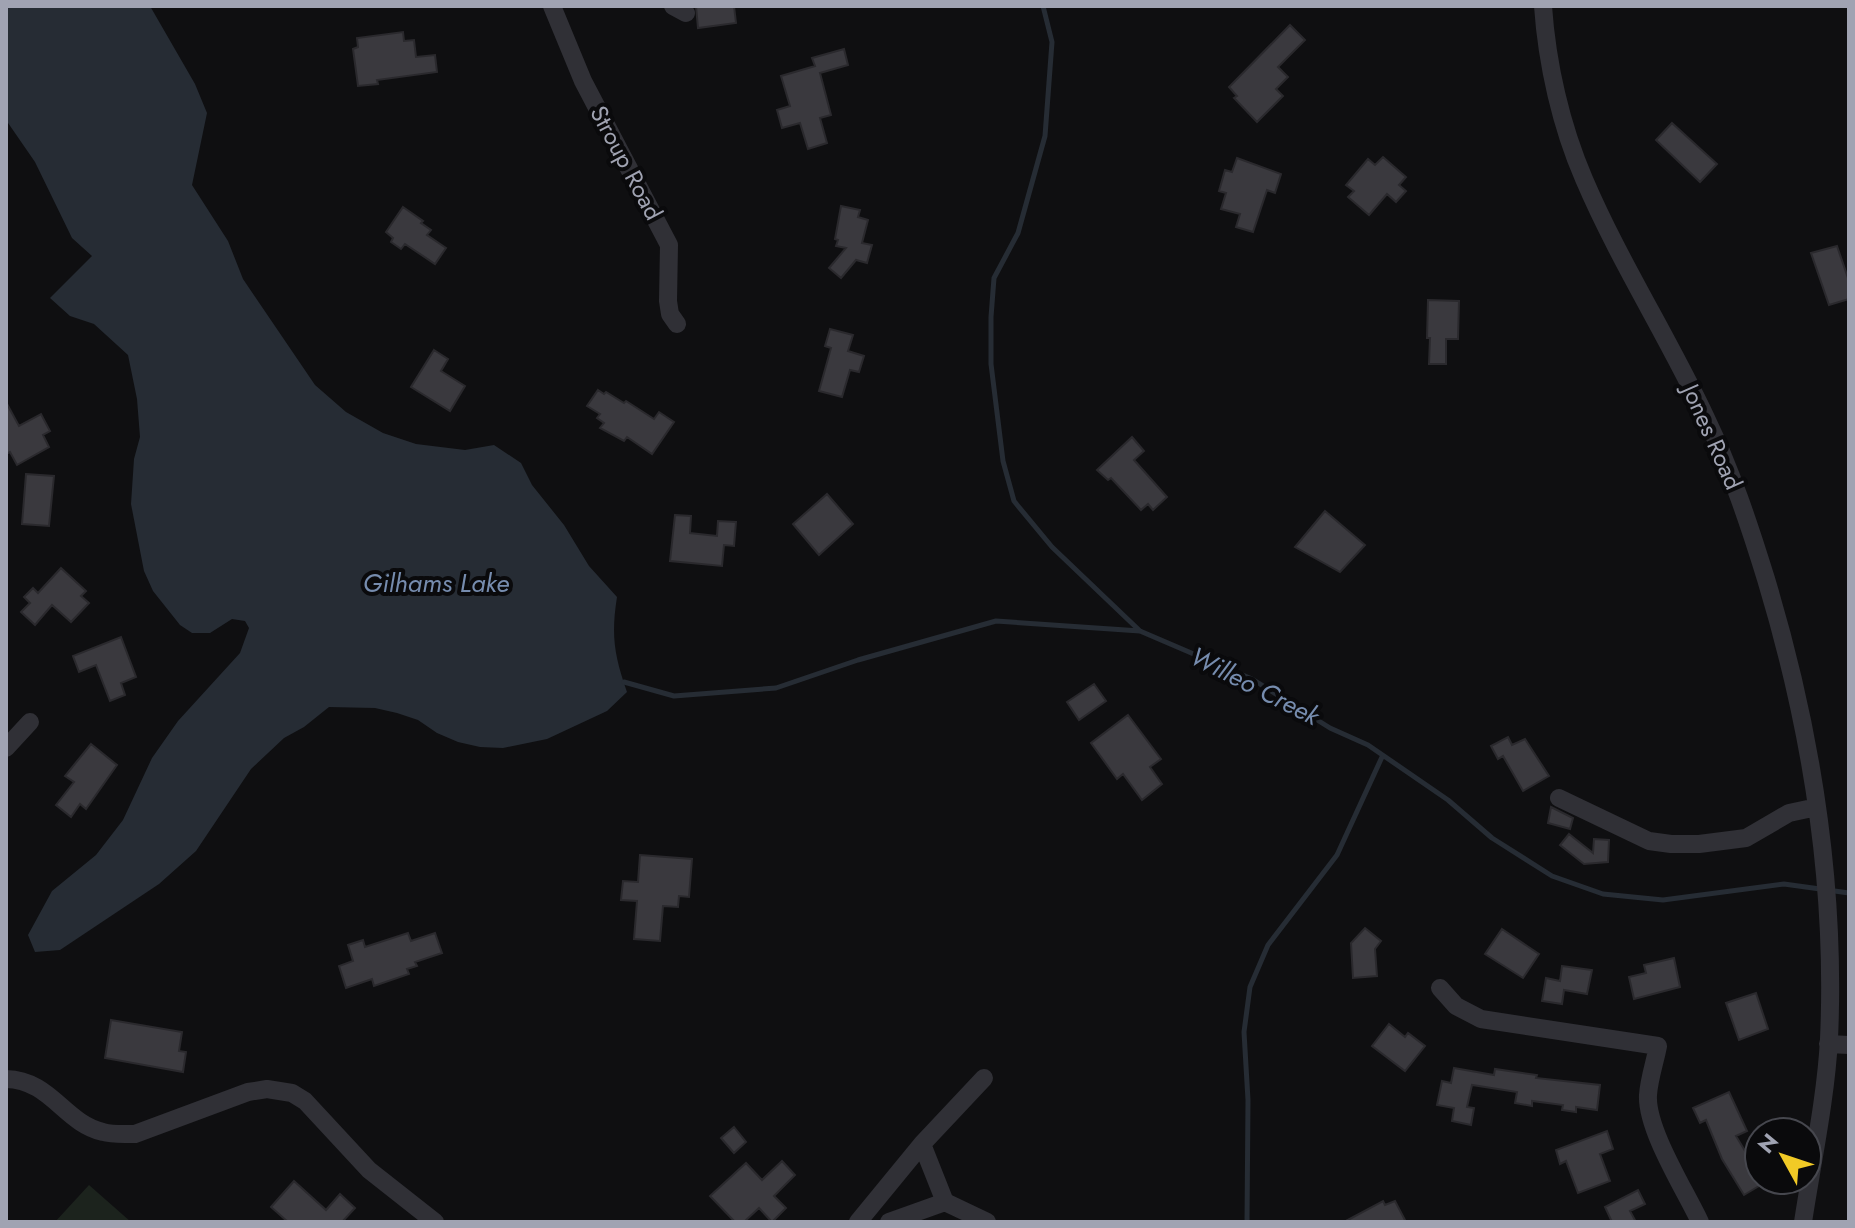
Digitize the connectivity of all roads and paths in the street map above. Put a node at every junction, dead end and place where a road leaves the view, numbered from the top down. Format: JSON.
{"nodes":[{"id":1,"x":552,"y":6,"type":"edge"},
{"id":2,"x":1543,"y":6,"type":"edge"},
{"id":3,"x":677,"y":324,"type":"dead end"},
{"id":4,"x":30,"y":722,"type":"dead end"},
{"id":5,"x":6,"y":748,"type":"edge"},
{"id":6,"x":1559,"y":798,"type":"dead end"},
{"id":7,"x":1817,"y":807,"type":"junction"},
{"id":8,"x":1440,"y":988,"type":"dead end"},
{"id":9,"x":1828,"y":1044,"type":"junction"},
{"id":10,"x":1849,"y":1045,"type":"edge"},
{"id":11,"x":984,"y":1078,"type":"dead end"},
{"id":12,"x":6,"y":1079,"type":"edge"},
{"id":13,"x":922,"y":1144,"type":"junction"},
{"id":14,"x":945,"y":1202,"type":"junction"},
{"id":15,"x":435,"y":1222,"type":"edge"},
{"id":16,"x":858,"y":1222,"type":"edge"},
{"id":17,"x":889,"y":1222,"type":"edge"},
{"id":18,"x":987,"y":1222,"type":"edge"},
{"id":19,"x":1700,"y":1222,"type":"edge"},
{"id":20,"x":1803,"y":1222,"type":"edge"}],
"edges":[{"from":1,"to":3,"type":"street","name":"Stroup Road"},
{"from":2,"to":7,"type":"street","name":"Jones Road"},
{"from":4,"to":5,"type":"street"},
{"from":6,"to":7,"type":"street"},
{"from":7,"to":9,"type":"street","name":"Jones Road"},
{"from":8,"to":19,"type":"street"},
{"from":9,"to":10,"type":"street"},
{"from":9,"to":20,"type":"street","name":"Jones Road"},
{"from":11,"to":13,"type":"street"},
{"from":12,"to":15,"type":"street"},
{"from":13,"to":14,"type":"street"},
{"from":13,"to":16,"type":"street"},
{"from":14,"to":17,"type":"street"},
{"from":14,"to":18,"type":"street"}]}
